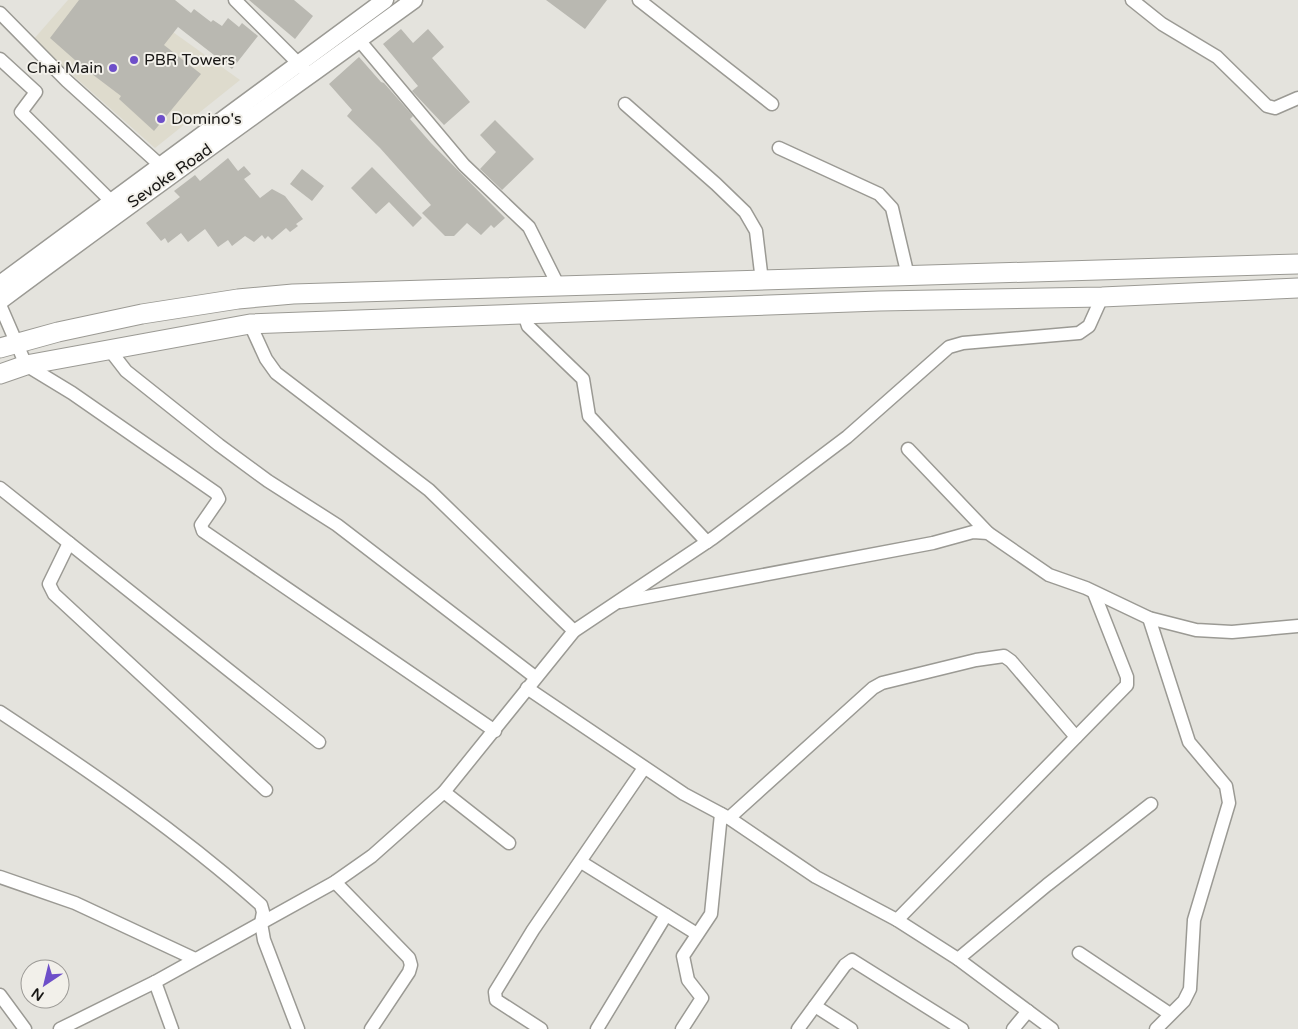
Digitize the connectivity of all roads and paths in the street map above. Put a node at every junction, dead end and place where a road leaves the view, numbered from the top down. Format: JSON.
{"nodes":[{"id":1,"x":235,"y":0,"type":"edge"},
{"id":2,"x":385,"y":0,"type":"edge"},
{"id":3,"x":414,"y":0,"type":"edge"},
{"id":4,"x":639,"y":0,"type":"edge"},
{"id":5,"x":1132,"y":0,"type":"edge"},
{"id":6,"x":0,"y":13,"type":"edge"},
{"id":7,"x":359,"y":40,"type":"junction"},
{"id":8,"x":0,"y":59,"type":"edge"},
{"id":9,"x":305,"y":70,"type":"junction"},
{"id":10,"x":1298,"y":98,"type":"edge"},
{"id":11,"x":626,"y":104,"type":"dead end"},
{"id":12,"x":772,"y":104,"type":"dead end"},
{"id":13,"x":779,"y":148,"type":"dead end"},
{"id":14,"x":160,"y":165,"type":"junction"},
{"id":15,"x":111,"y":201,"type":"junction"},
{"id":16,"x":1298,"y":264,"type":"edge"},
{"id":17,"x":908,"y":276,"type":"junction"},
{"id":18,"x":762,"y":281,"type":"junction"},
{"id":19,"x":0,"y":284,"type":"edge"},
{"id":20,"x":559,"y":287,"type":"junction"},
{"id":21,"x":1298,"y":288,"type":"edge"},
{"id":22,"x":1102,"y":297,"type":"junction"},
{"id":23,"x":0,"y":300,"type":"edge"},
{"id":24,"x":0,"y":304,"type":"edge"},
{"id":25,"x":524,"y":314,"type":"junction"},
{"id":26,"x":250,"y":324,"type":"junction"},
{"id":27,"x":8,"y":345,"type":"edge"},
{"id":28,"x":109,"y":350,"type":"junction"},
{"id":29,"x":26,"y":365,"type":"junction"},
{"id":30,"x":0,"y":374,"type":"edge"},
{"id":31,"x":908,"y":448,"type":"dead end"},
{"id":32,"x":0,"y":488,"type":"edge"},
{"id":33,"x":988,"y":533,"type":"junction"},
{"id":34,"x":707,"y":542,"type":"junction"},
{"id":35,"x":69,"y":543,"type":"junction"},
{"id":36,"x":1094,"y":593,"type":"junction"},
{"id":37,"x":615,"y":603,"type":"junction"},
{"id":38,"x":1148,"y":618,"type":"junction"},
{"id":39,"x":1298,"y":626,"type":"edge"},
{"id":40,"x":574,"y":631,"type":"junction"},
{"id":41,"x":535,"y":677,"type":"junction"},
{"id":42,"x":527,"y":688,"type":"junction"},
{"id":43,"x":0,"y":712,"type":"edge"},
{"id":44,"x":495,"y":731,"type":"junction"},
{"id":45,"x":1076,"y":737,"type":"junction"},
{"id":46,"x":318,"y":742,"type":"dead end"},
{"id":47,"x":644,"y":768,"type":"junction"},
{"id":48,"x":266,"y":790,"type":"dead end"},
{"id":49,"x":444,"y":792,"type":"junction"},
{"id":50,"x":1151,"y":804,"type":"dead end"},
{"id":51,"x":725,"y":816,"type":"junction"},
{"id":52,"x":509,"y":842,"type":"dead end"},
{"id":53,"x":580,"y":862,"type":"junction"},
{"id":54,"x":0,"y":877,"type":"edge"},
{"id":55,"x":335,"y":882,"type":"junction"},
{"id":56,"x":666,"y":916,"type":"junction"},
{"id":57,"x":897,"y":920,"type":"junction"},
{"id":58,"x":260,"y":924,"type":"junction"},
{"id":59,"x":696,"y":934,"type":"junction"},
{"id":60,"x":1079,"y":953,"type":"dead end"},
{"id":61,"x":195,"y":959,"type":"junction"},
{"id":62,"x":958,"y":959,"type":"junction"},
{"id":63,"x":155,"y":982,"type":"junction"},
{"id":64,"x":0,"y":995,"type":"edge"},
{"id":65,"x":815,"y":1006,"type":"junction"},
{"id":66,"x":1028,"y":1011,"type":"junction"},
{"id":67,"x":1170,"y":1014,"type":"junction"},
{"id":68,"x":25,"y":1029,"type":"edge"},
{"id":69,"x":60,"y":1029,"type":"edge"},
{"id":70,"x":172,"y":1029,"type":"edge"},
{"id":71,"x":298,"y":1029,"type":"edge"},
{"id":72,"x":372,"y":1029,"type":"edge"},
{"id":73,"x":541,"y":1029,"type":"edge"},
{"id":74,"x":597,"y":1029,"type":"edge"},
{"id":75,"x":682,"y":1029,"type":"edge"},
{"id":76,"x":798,"y":1029,"type":"edge"},
{"id":77,"x":851,"y":1029,"type":"edge"},
{"id":78,"x":962,"y":1029,"type":"edge"},
{"id":79,"x":1013,"y":1029,"type":"edge"},
{"id":80,"x":1052,"y":1029,"type":"edge"},
{"id":81,"x":1156,"y":1029,"type":"edge"}],
"edges":[{"from":1,"to":9,"type":"street"},
{"from":2,"to":9,"type":"main road","name":"Sevoke Road"},
{"from":3,"to":7,"type":"main road","name":"Sevoke Road"},
{"from":4,"to":12,"type":"street"},
{"from":5,"to":10,"type":"street"},
{"from":6,"to":14,"type":"street"},
{"from":7,"to":9,"type":"main road","name":"Sevoke Road"},
{"from":7,"to":20,"type":"street"},
{"from":8,"to":15,"type":"street"},
{"from":9,"to":14,"type":"main road","name":"Sevoke Road"},
{"from":9,"to":23,"type":"main road","name":"Sevoke Road"},
{"from":11,"to":18,"type":"street"},
{"from":13,"to":17,"type":"street"},
{"from":14,"to":15,"type":"main road","name":"Sevoke Road"},
{"from":15,"to":19,"type":"main road","name":"Sevoke Road"},
{"from":16,"to":17,"type":"highway"},
{"from":17,"to":18,"type":"highway"},
{"from":18,"to":20,"type":"highway"},
{"from":20,"to":27,"type":"highway"},
{"from":21,"to":22,"type":"highway"},
{"from":22,"to":25,"type":"highway"},
{"from":22,"to":34,"type":"street"},
{"from":24,"to":27,"type":"street"},
{"from":25,"to":26,"type":"highway"},
{"from":25,"to":34,"type":"street"},
{"from":26,"to":28,"type":"highway"},
{"from":26,"to":40,"type":"street"},
{"from":27,"to":29,"type":"street"},
{"from":28,"to":29,"type":"highway"},
{"from":28,"to":41,"type":"street"},
{"from":29,"to":30,"type":"highway"},
{"from":29,"to":44,"type":"street"},
{"from":31,"to":33,"type":"street"},
{"from":32,"to":35,"type":"street"},
{"from":33,"to":36,"type":"street"},
{"from":33,"to":37,"type":"street"},
{"from":34,"to":37,"type":"street"},
{"from":35,"to":46,"type":"street"},
{"from":35,"to":48,"type":"street"},
{"from":36,"to":38,"type":"street"},
{"from":36,"to":45,"type":"street"},
{"from":37,"to":40,"type":"street"},
{"from":38,"to":39,"type":"street"},
{"from":38,"to":67,"type":"street"},
{"from":40,"to":41,"type":"street"},
{"from":41,"to":42,"type":"street"},
{"from":42,"to":44,"type":"street"},
{"from":42,"to":47,"type":"street"},
{"from":43,"to":58,"type":"street"},
{"from":44,"to":49,"type":"street"},
{"from":45,"to":51,"type":"street"},
{"from":45,"to":57,"type":"street"},
{"from":47,"to":51,"type":"street"},
{"from":47,"to":53,"type":"street"},
{"from":49,"to":52,"type":"street"},
{"from":49,"to":55,"type":"street"},
{"from":50,"to":62,"type":"street"},
{"from":51,"to":57,"type":"street"},
{"from":51,"to":59,"type":"street"},
{"from":53,"to":56,"type":"street"},
{"from":53,"to":73,"type":"street"},
{"from":54,"to":61,"type":"street"},
{"from":55,"to":58,"type":"street"},
{"from":55,"to":72,"type":"street"},
{"from":56,"to":59,"type":"street"},
{"from":56,"to":74,"type":"street"},
{"from":57,"to":62,"type":"street"},
{"from":58,"to":61,"type":"street"},
{"from":58,"to":71,"type":"street"},
{"from":59,"to":75,"type":"street"},
{"from":60,"to":67,"type":"street"},
{"from":61,"to":63,"type":"street"},
{"from":62,"to":66,"type":"street"},
{"from":63,"to":69,"type":"street"},
{"from":63,"to":70,"type":"street"},
{"from":64,"to":68,"type":"street"},
{"from":65,"to":76,"type":"street"},
{"from":65,"to":77,"type":"street"},
{"from":65,"to":78,"type":"street"},
{"from":66,"to":79,"type":"street"},
{"from":66,"to":80,"type":"street"},
{"from":67,"to":81,"type":"street"}]}
